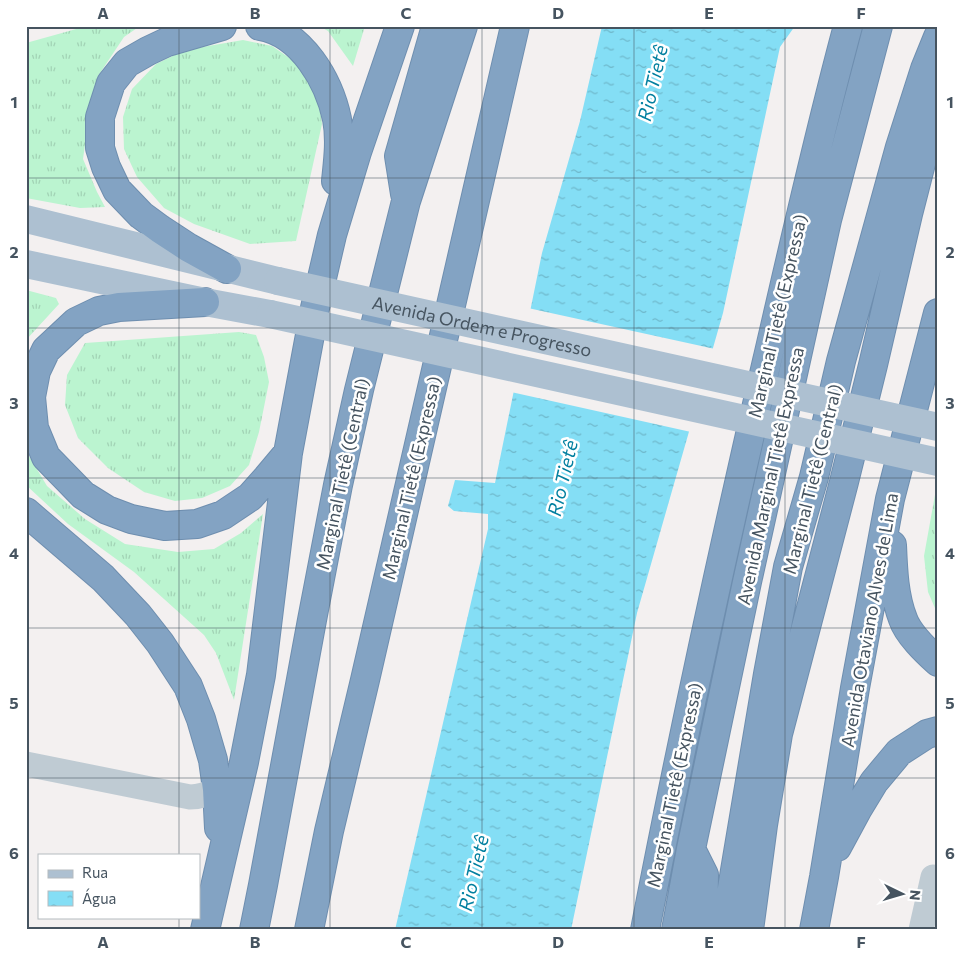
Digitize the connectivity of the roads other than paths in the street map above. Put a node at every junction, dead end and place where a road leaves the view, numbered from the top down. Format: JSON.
{"nodes":[{"id":1,"x":222,"y":26,"type":"edge"},
{"id":2,"x":260,"y":26,"type":"edge"},
{"id":3,"x":400,"y":26,"type":"edge"},
{"id":4,"x":436,"y":26,"type":"edge"},
{"id":5,"x":463,"y":26,"type":"edge"},
{"id":6,"x":515,"y":26,"type":"edge"},
{"id":7,"x":848,"y":26,"type":"edge"},
{"id":8,"x":878,"y":26,"type":"edge"},
{"id":9,"x":938,"y":37,"type":"edge"},
{"id":10,"x":938,"y":97,"type":"edge"},
{"id":11,"x":406,"y":201,"type":"junction"},
{"id":12,"x":26,"y":218,"type":"edge"},
{"id":13,"x":332,"y":235,"type":"junction"},
{"id":14,"x":26,"y":264,"type":"edge"},
{"id":15,"x":226,"y":269,"type":"junction"},
{"id":16,"x":205,"y":302,"type":"junction"},
{"id":17,"x":938,"y":313,"type":"edge"},
{"id":18,"x":931,"y":354,"type":"edge"},
{"id":19,"x":938,"y":427,"type":"edge"},
{"id":20,"x":288,"y":453,"type":"junction"},
{"id":21,"x":938,"y":462,"type":"edge"},
{"id":22,"x":890,"y":499,"type":"junction"},
{"id":23,"x":26,"y":512,"type":"edge"},
{"id":24,"x":938,"y":662,"type":"edge"},
{"id":25,"x":938,"y":731,"type":"edge"},
{"id":26,"x":26,"y":764,"type":"edge"},
{"id":27,"x":218,"y":789,"type":"junction"},
{"id":28,"x":691,"y":849,"type":"junction"},
{"id":29,"x":220,"y":864,"type":"junction"},
{"id":30,"x":824,"y":877,"type":"junction"},
{"id":31,"x":932,"y":877,"type":"dead end"},
{"id":32,"x":205,"y":930,"type":"edge"},
{"id":33,"x":254,"y":930,"type":"edge"},
{"id":34,"x":309,"y":930,"type":"edge"},
{"id":35,"x":645,"y":930,"type":"edge"},
{"id":36,"x":676,"y":930,"type":"edge"},
{"id":37,"x":703,"y":930,"type":"edge"},
{"id":38,"x":725,"y":930,"type":"edge"},
{"id":39,"x":749,"y":930,"type":"edge"},
{"id":40,"x":814,"y":930,"type":"edge"},
{"id":41,"x":921,"y":930,"type":"edge"}],
"edges":[{"from":1,"to":15,"type":"highway"},
{"from":2,"to":13,"type":"highway"},
{"from":3,"to":13,"type":"highway"},
{"from":4,"to":11,"type":"highway"},
{"from":5,"to":11,"type":"highway","name":"Marginal Tietê (Central)"},
{"from":6,"to":34,"type":"highway","name":"Marginal Tietê (Expressa)"},
{"from":7,"to":35,"type":"highway","name":"Marginal Tietê (Expressa)"},
{"from":8,"to":28,"type":"highway","name":"Avenida Marginal Tietê Expressa"},
{"from":9,"to":38,"type":"highway","name":"Marginal Tietê (Central)"},
{"from":10,"to":39,"type":"highway"},
{"from":11,"to":33,"type":"highway","name":"Marginal Tietê (Central)"},
{"from":12,"to":15,"type":"main road","name":"Avenida Ordem e Progresso"},
{"from":13,"to":20,"type":"highway"},
{"from":14,"to":16,"type":"main road","name":"Avenida Ordem e Progresso"},
{"from":15,"to":19,"type":"main road","name":"Avenida Ordem e Progresso","bridge":true},
{"from":16,"to":20,"type":"highway"},
{"from":16,"to":21,"type":"main road","name":"Avenida Ordem e Progresso","bridge":true},
{"from":17,"to":18,"type":"highway","name":"Avenida Otaviano Alves de Lima"},
{"from":18,"to":22,"type":"highway","name":"Avenida Otaviano Alves de Lima"},
{"from":20,"to":29,"type":"highway"},
{"from":22,"to":24,"type":"highway"},
{"from":22,"to":30,"type":"highway","name":"Avenida Otaviano Alves de Lima"},
{"from":23,"to":27,"type":"highway"},
{"from":25,"to":30,"type":"highway"},
{"from":26,"to":27,"type":"street"},
{"from":27,"to":29,"type":"highway"},
{"from":28,"to":36,"type":"highway","name":"Avenida Marginal Tietê Expressa"},
{"from":28,"to":37,"type":"highway"},
{"from":29,"to":32,"type":"highway"},
{"from":30,"to":40,"type":"highway","name":"Avenida Otaviano Alves de Lima"},
{"from":31,"to":41,"type":"street"}]}
